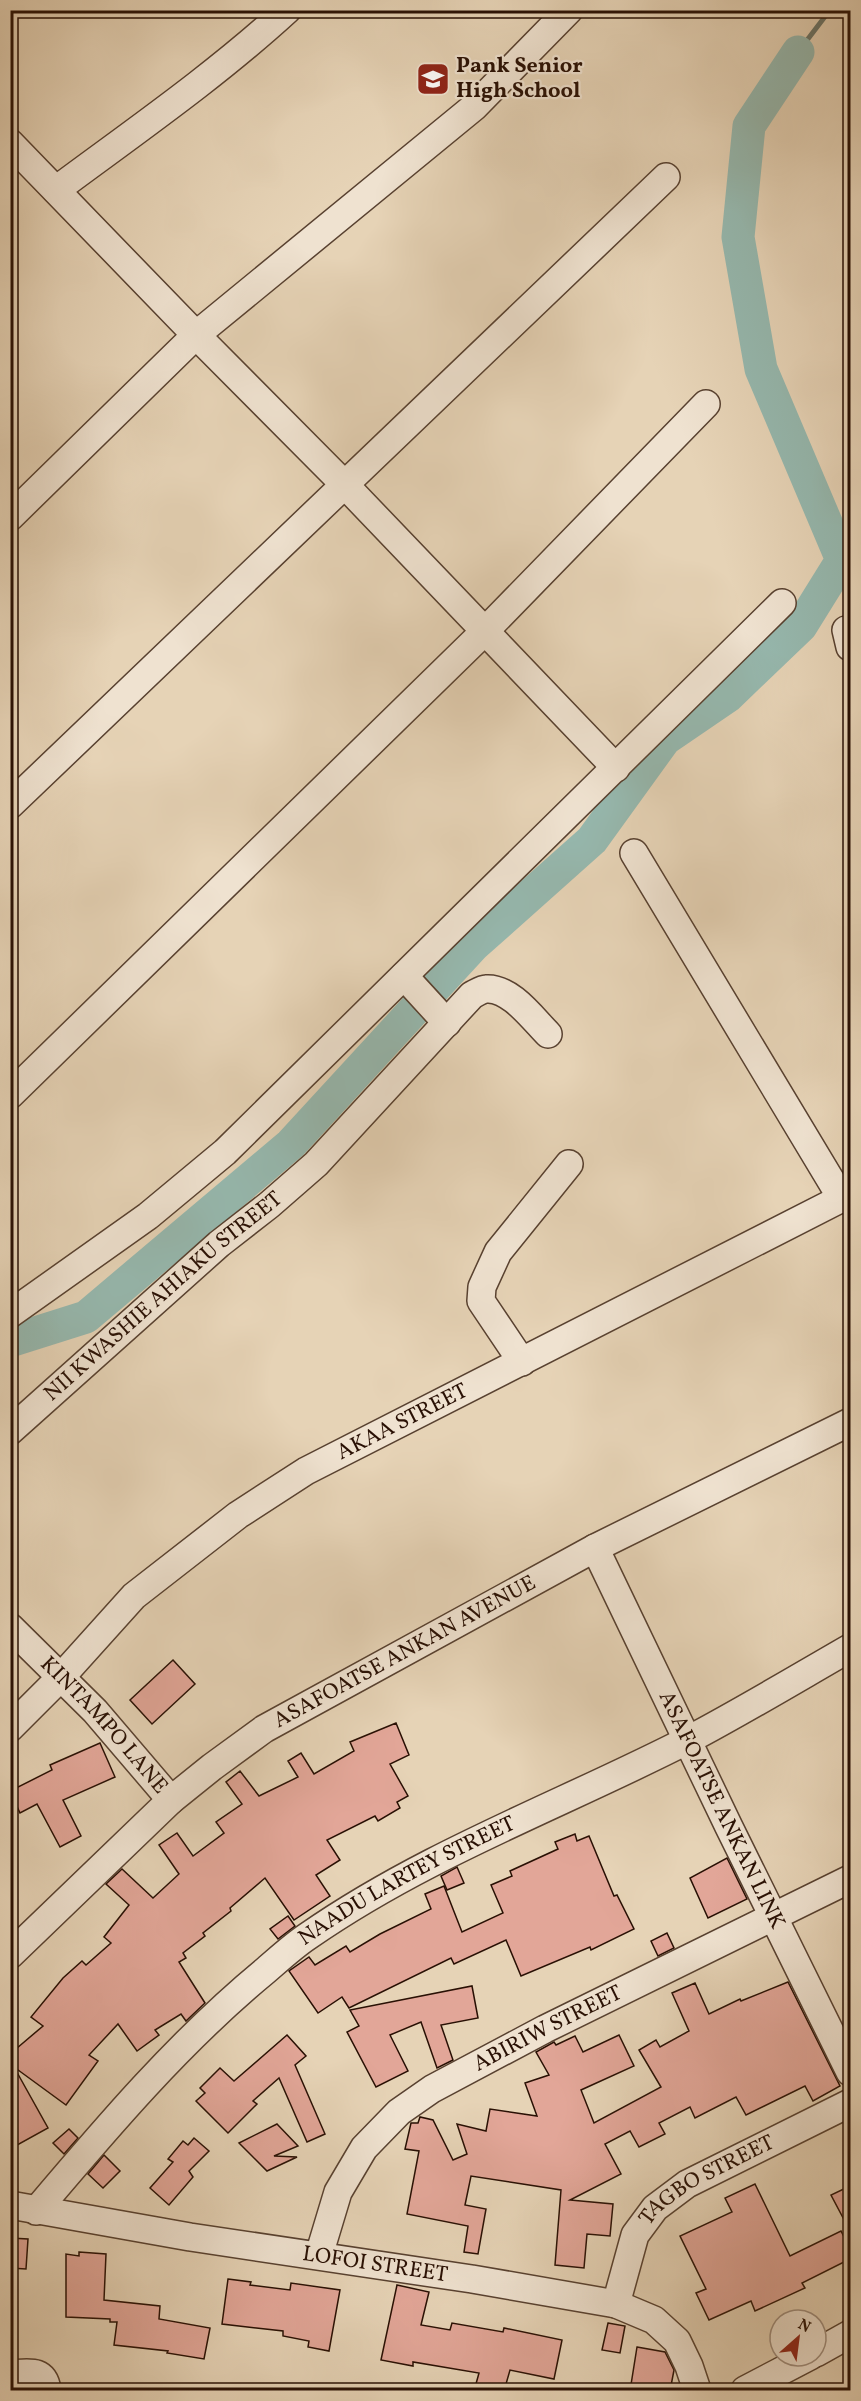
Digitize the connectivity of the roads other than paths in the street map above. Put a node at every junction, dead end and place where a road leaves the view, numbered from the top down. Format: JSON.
{"nodes":[{"id":1,"x":287,"y":10,"type":"edge"},
{"id":2,"x":569,"y":10,"type":"edge"},
{"id":3,"x":10,"y":143,"type":"edge"},
{"id":4,"x":666,"y":177,"type":"dead end"},
{"id":5,"x":56,"y":190,"type":"junction"},
{"id":6,"x":195,"y":335,"type":"junction"},
{"id":7,"x":706,"y":404,"type":"dead end"},
{"id":8,"x":346,"y":486,"type":"junction"},
{"id":9,"x":10,"y":517,"type":"edge"},
{"id":10,"x":782,"y":603,"type":"dead end"},
{"id":11,"x":486,"y":630,"type":"junction"},
{"id":12,"x":616,"y":768,"type":"junction"},
{"id":13,"x":10,"y":805,"type":"edge"},
{"id":14,"x":634,"y":853,"type":"dead end"},
{"id":15,"x":409,"y":981,"type":"junction"},
{"id":16,"x":441,"y":1016,"type":"junction"},
{"id":17,"x":548,"y":1034,"type":"dead end"},
{"id":18,"x":10,"y":1095,"type":"edge"},
{"id":19,"x":569,"y":1164,"type":"dead end"},
{"id":20,"x":846,"y":1197,"type":"edge"},
{"id":21,"x":10,"y":1314,"type":"edge"},
{"id":22,"x":522,"y":1362,"type":"junction"},
{"id":23,"x":850,"y":1422,"type":"edge"},
{"id":24,"x":10,"y":1431,"type":"edge"},
{"id":25,"x":595,"y":1548,"type":"junction"},
{"id":26,"x":10,"y":1628,"type":"edge"},
{"id":27,"x":850,"y":1648,"type":"edge"},
{"id":28,"x":62,"y":1676,"type":"junction"},
{"id":29,"x":10,"y":1728,"type":"edge"},
{"id":30,"x":688,"y":1740,"type":"junction"},
{"id":31,"x":171,"y":1800,"type":"junction"},
{"id":32,"x":850,"y":1879,"type":"edge"},
{"id":33,"x":773,"y":1916,"type":"junction"},
{"id":34,"x":10,"y":1955,"type":"edge"},
{"id":35,"x":850,"y":2072,"type":"edge"},
{"id":36,"x":850,"y":2103,"type":"edge"},
{"id":37,"x":23,"y":2208,"type":"edge"},
{"id":38,"x":318,"y":2255,"type":"junction"},
{"id":39,"x":616,"y":2304,"type":"junction"},
{"id":40,"x":850,"y":2334,"type":"edge"},
{"id":41,"x":828,"y":2346,"type":"edge"},
{"id":42,"x":788,"y":2368,"type":"edge"},
{"id":43,"x":10,"y":2374,"type":"edge"},
{"id":44,"x":47,"y":2391,"type":"edge"},
{"id":45,"x":697,"y":2391,"type":"edge"},
{"id":46,"x":745,"y":2391,"type":"edge"}],
"edges":[{"from":1,"to":5,"type":"street"},
{"from":2,"to":6,"type":"street"},
{"from":3,"to":5,"type":"street"},
{"from":4,"to":8,"type":"street"},
{"from":5,"to":6,"type":"street"},
{"from":6,"to":8,"type":"street"},
{"from":6,"to":9,"type":"street"},
{"from":7,"to":11,"type":"street"},
{"from":8,"to":11,"type":"street"},
{"from":8,"to":13,"type":"street"},
{"from":10,"to":12,"type":"street"},
{"from":11,"to":12,"type":"street"},
{"from":11,"to":18,"type":"street"},
{"from":12,"to":15,"type":"street"},
{"from":14,"to":20,"type":"street"},
{"from":15,"to":16,"type":"street"},
{"from":15,"to":21,"type":"street"},
{"from":16,"to":17,"type":"street","name":"NII KWASHIE AHIAKU STREET"},
{"from":16,"to":24,"type":"street","name":"NII KWASHIE AHIAKU STREET"},
{"from":19,"to":22,"type":"street"},
{"from":20,"to":22,"type":"street","name":"AKAA STREET"},
{"from":22,"to":28,"type":"street","name":"AKAA STREET"},
{"from":23,"to":25,"type":"street","name":"ASAFOATSE ANKAN AVENUE"},
{"from":25,"to":30,"type":"street","name":"ASAFOATSE ANKAN LINK"},
{"from":25,"to":31,"type":"street","name":"ASAFOATSE ANKAN AVENUE"},
{"from":26,"to":28,"type":"street","name":"KINTAMPO LANE"},
{"from":27,"to":30,"type":"street","name":"NAADU LARTEY STREET"},
{"from":28,"to":29,"type":"street","name":"AKAA STREET"},
{"from":28,"to":31,"type":"street","name":"KINTAMPO LANE"},
{"from":30,"to":33,"type":"street","name":"ASAFOATSE ANKAN LINK"},
{"from":30,"to":37,"type":"street","name":"NAADU LARTEY STREET"},
{"from":31,"to":34,"type":"street","name":"ASAFOATSE ANKAN AVENUE"},
{"from":32,"to":33,"type":"street","name":"ABIRIW STREET"},
{"from":33,"to":35,"type":"street","name":"ASAFOATSE ANKAN LINK"},
{"from":33,"to":38,"type":"street","name":"ABIRIW STREET"},
{"from":36,"to":39,"type":"street","name":"TAGBO STREET"},
{"from":37,"to":38,"type":"street","name":"LOFOI STREET"},
{"from":38,"to":39,"type":"street","name":"LOFOI STREET"},
{"from":39,"to":45,"type":"street","name":"LOFOI STREET"},
{"from":40,"to":41,"type":"street"},
{"from":42,"to":46,"type":"street"},
{"from":43,"to":44,"type":"street"}]}
